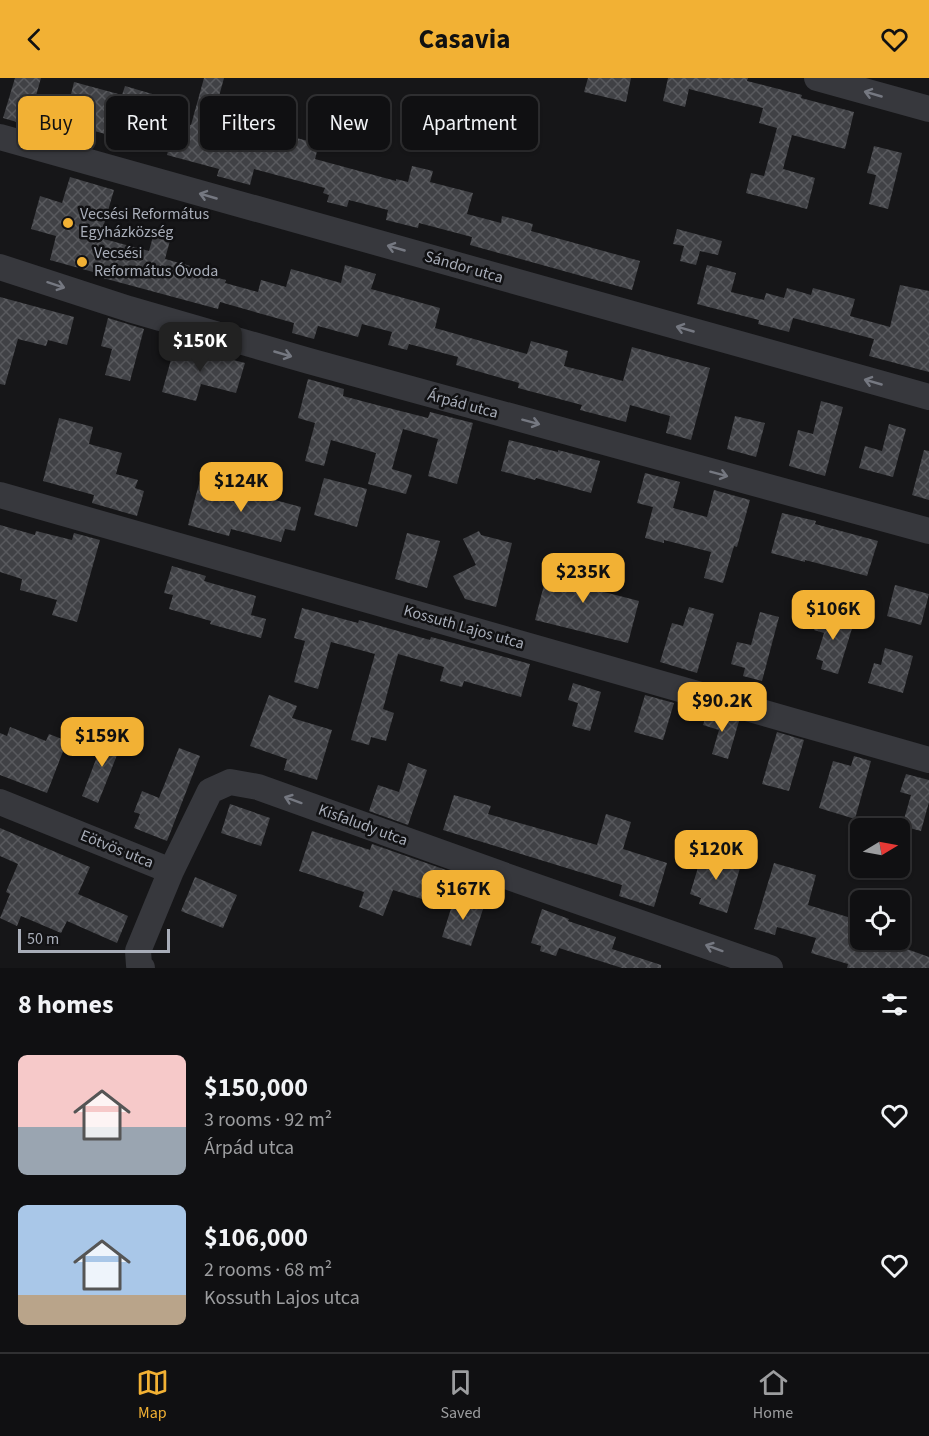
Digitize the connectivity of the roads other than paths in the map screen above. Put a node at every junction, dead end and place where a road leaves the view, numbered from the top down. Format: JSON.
{"nodes":[{"id":1,"x":817,"y":78,"type":"edge"},
{"id":2,"x":929,"y":109,"type":"edge"},
{"id":3,"x":0,"y":137,"type":"edge"},
{"id":4,"x":0,"y":267,"type":"edge"},
{"id":5,"x":929,"y":397,"type":"edge"},
{"id":6,"x":0,"y":495,"type":"edge"},
{"id":7,"x":929,"y":531,"type":"edge"},
{"id":8,"x":929,"y":759,"type":"edge"},
{"id":9,"x":0,"y":802,"type":"edge"},
{"id":10,"x":171,"y":871,"type":"junction"},
{"id":11,"x":142,"y":968,"type":"edge"},
{"id":12,"x":770,"y":968,"type":"edge"}],
"edges":[{"from":2,"to":1,"type":"street","one_way":true},
{"from":5,"to":3,"type":"street","name":"Sándor utca","one_way":true},
{"from":4,"to":7,"type":"street","name":"Árpád utca","one_way":true},
{"from":6,"to":8,"type":"street","name":"Kossuth Lajos utca"},
{"from":9,"to":10,"type":"street","name":"Eötvös utca"},
{"from":10,"to":11,"type":"street","name":"Eötvös utca"},
{"from":12,"to":10,"type":"street","name":"Kisfaludy utca","one_way":true}]}
